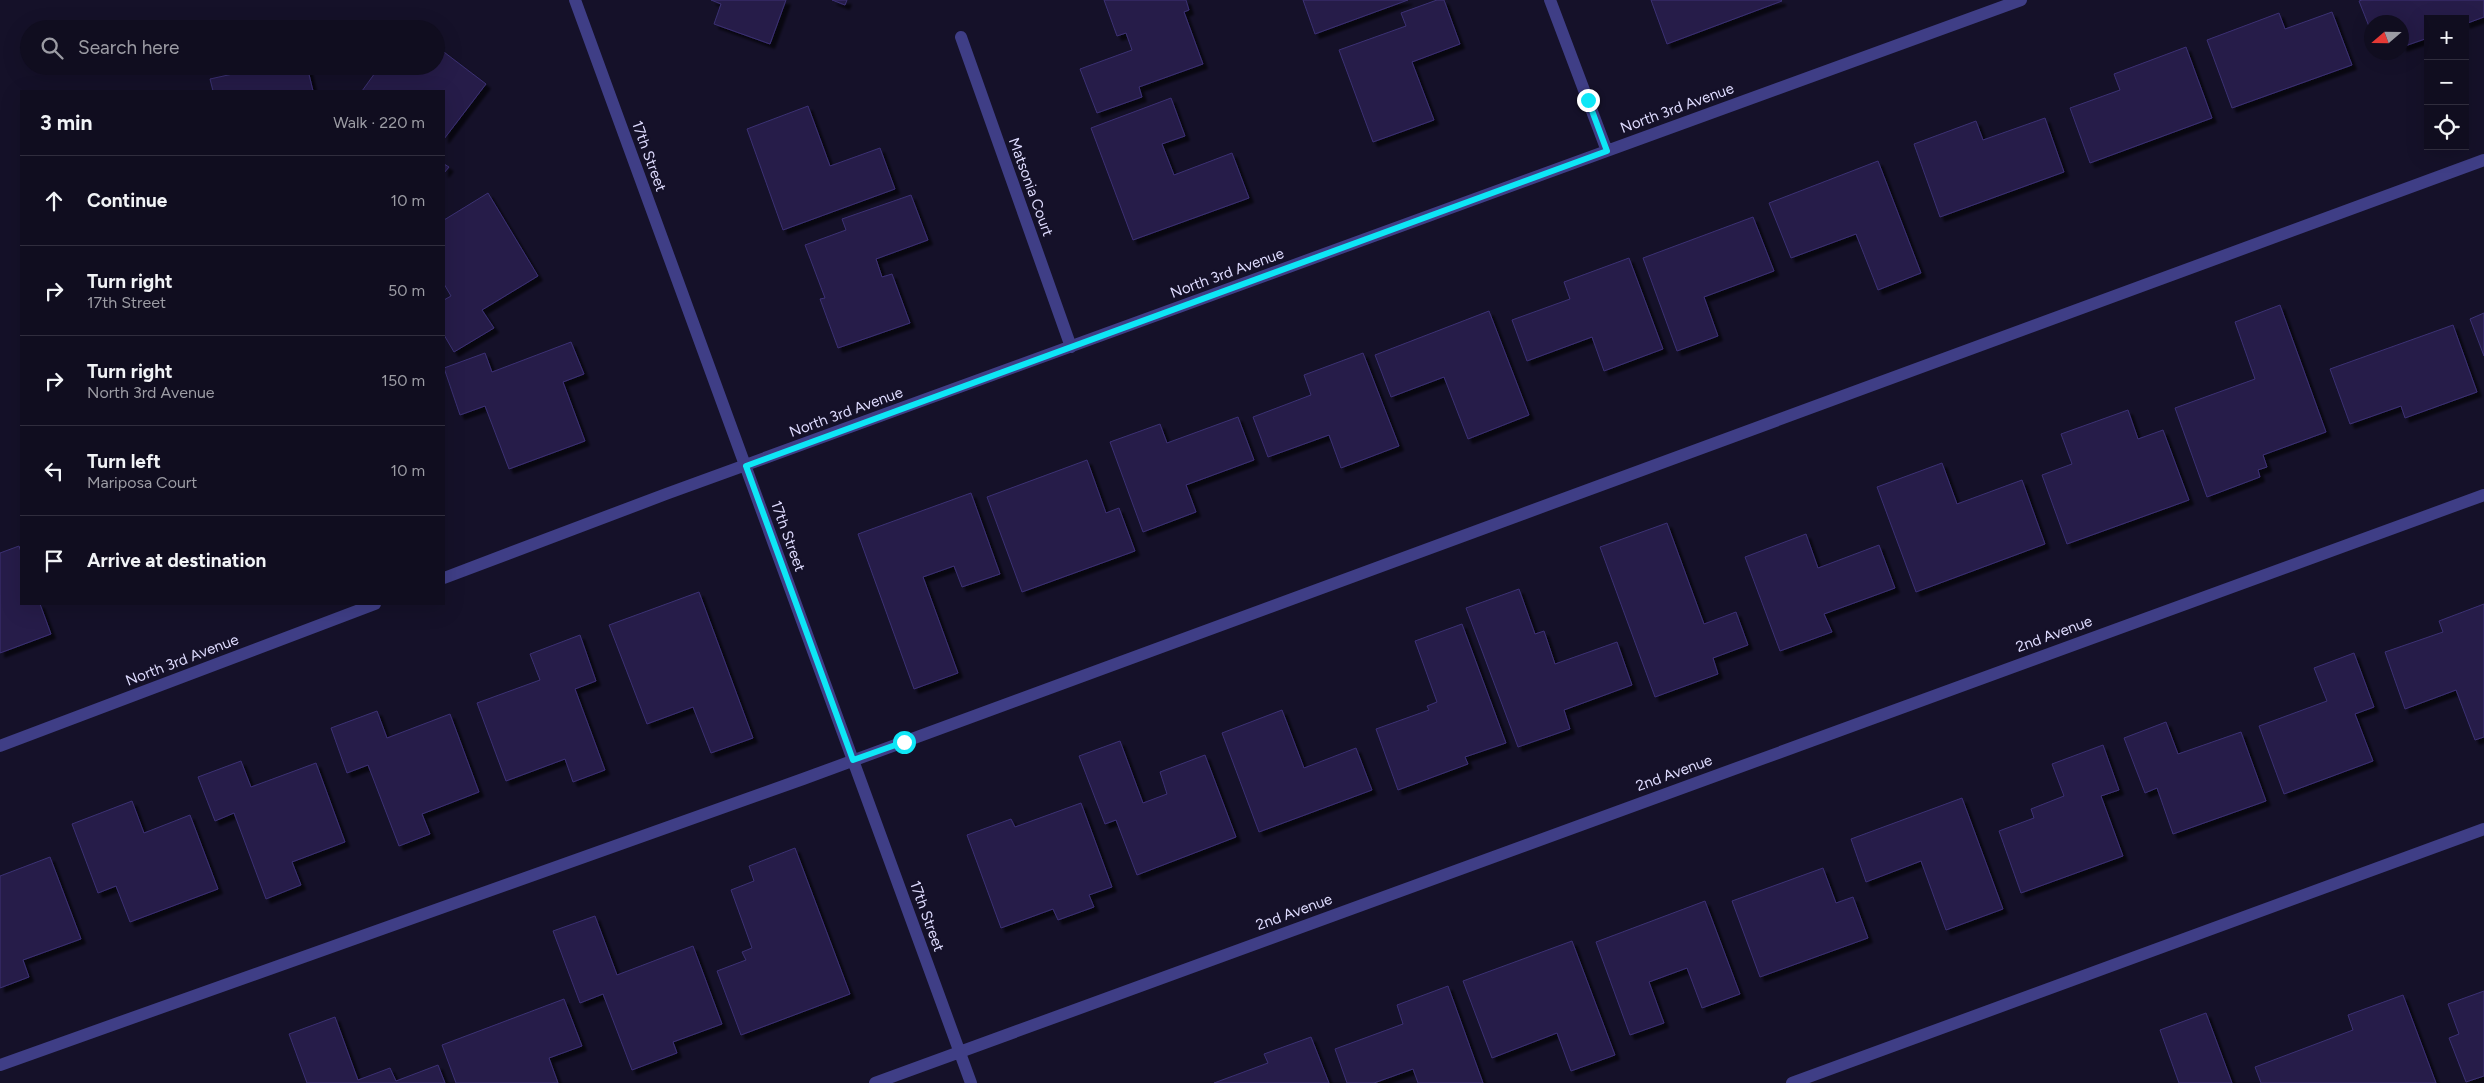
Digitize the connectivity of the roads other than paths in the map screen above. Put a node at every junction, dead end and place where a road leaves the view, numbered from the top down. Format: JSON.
{"nodes":[{"id":1,"x":575,"y":0,"type":"edge"},
{"id":2,"x":1550,"y":0,"type":"edge"},
{"id":3,"x":2021,"y":0,"type":"edge"},
{"id":4,"x":961,"y":37,"type":"dead end"},
{"id":5,"x":1607,"y":151,"type":"junction"},
{"id":6,"x":2484,"y":160,"type":"edge"},
{"id":7,"x":1071,"y":348,"type":"junction"},
{"id":8,"x":746,"y":466,"type":"junction"},
{"id":9,"x":2484,"y":495,"type":"edge"},
{"id":10,"x":445,"y":578,"type":"edge"},
{"id":11,"x":372,"y":605,"type":"edge"},
{"id":12,"x":0,"y":746,"type":"edge"},
{"id":13,"x":853,"y":760,"type":"junction"},
{"id":14,"x":2484,"y":829,"type":"edge"},
{"id":15,"x":960,"y":1052,"type":"junction"},
{"id":16,"x":0,"y":1065,"type":"edge"},
{"id":17,"x":876,"y":1083,"type":"edge"},
{"id":18,"x":971,"y":1083,"type":"edge"},
{"id":19,"x":1792,"y":1083,"type":"edge"}],
"edges":[{"from":1,"to":8,"type":"street","name":"17th Street"},
{"from":2,"to":5,"type":"street"},
{"from":3,"to":5,"type":"street","name":"North 3rd Avenue"},
{"from":4,"to":7,"type":"street","name":"Matsonia Court"},
{"from":5,"to":7,"type":"street","name":"North 3rd Avenue"},
{"from":6,"to":13,"type":"street"},
{"from":7,"to":8,"type":"street","name":"North 3rd Avenue"},
{"from":8,"to":10,"type":"street","name":"North 3rd Avenue"},
{"from":8,"to":13,"type":"street","name":"17th Street"},
{"from":9,"to":15,"type":"street","name":"2nd Avenue"},
{"from":11,"to":12,"type":"street","name":"North 3rd Avenue"},
{"from":13,"to":15,"type":"street","name":"17th Street"},
{"from":13,"to":16,"type":"street"},
{"from":14,"to":19,"type":"street"},
{"from":15,"to":17,"type":"street","name":"2nd Avenue"},
{"from":15,"to":18,"type":"street","name":"17th Street"}]}
